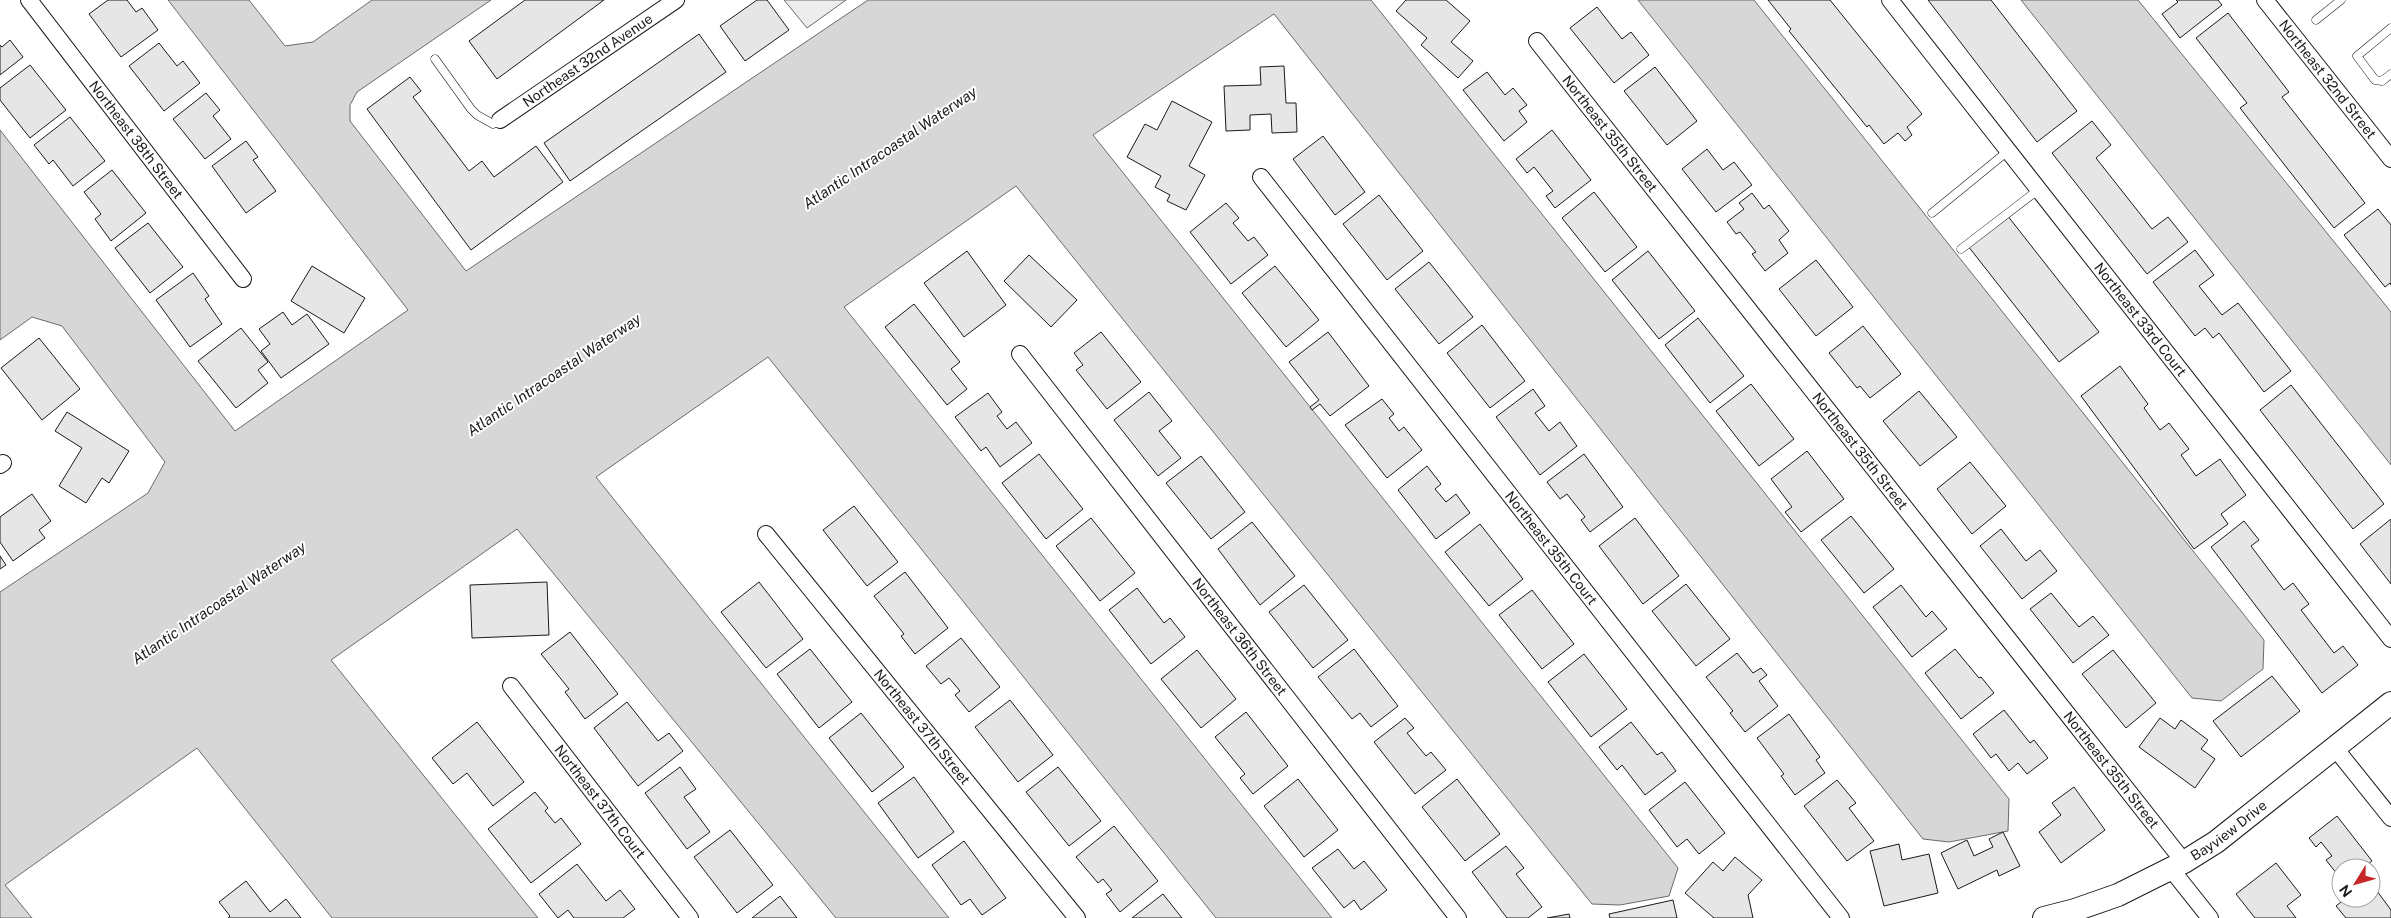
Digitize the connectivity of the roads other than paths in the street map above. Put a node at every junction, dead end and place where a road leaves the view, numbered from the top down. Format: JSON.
{"nodes":[{"id":1,"x":29,"y":0,"type":"edge"},
{"id":2,"x":676,"y":0,"type":"edge"},
{"id":3,"x":1890,"y":0,"type":"edge"},
{"id":4,"x":2265,"y":0,"type":"edge"},
{"id":5,"x":2341,"y":0,"type":"edge"},
{"id":6,"x":2316,"y":20,"type":"dead end"},
{"id":7,"x":2391,"y":28,"type":"edge"},
{"id":8,"x":1538,"y":41,"type":"dead end"},
{"id":9,"x":435,"y":59,"type":"dead end"},
{"id":10,"x":2391,"y":74,"type":"edge"},
{"id":11,"x":500,"y":120,"type":"joint"},
{"id":12,"x":2008,"y":151,"type":"junction"},
{"id":13,"x":2391,"y":159,"type":"edge"},
{"id":14,"x":1261,"y":177,"type":"dead end"},
{"id":15,"x":2038,"y":190,"type":"junction"},
{"id":16,"x":1932,"y":213,"type":"dead end"},
{"id":17,"x":1961,"y":249,"type":"dead end"},
{"id":18,"x":243,"y":279,"type":"dead end"},
{"id":19,"x":1020,"y":354,"type":"dead end"},
{"id":20,"x":766,"y":534,"type":"dead end"},
{"id":21,"x":2391,"y":639,"type":"edge"},
{"id":22,"x":510,"y":686,"type":"dead end"},
{"id":23,"x":2391,"y":703,"type":"edge"},
{"id":24,"x":2335,"y":748,"type":"junction"},
{"id":25,"x":2391,"y":818,"type":"edge"},
{"id":26,"x":2177,"y":866,"type":"junction"},
{"id":27,"x":690,"y":918,"type":"edge"},
{"id":28,"x":1077,"y":918,"type":"edge"},
{"id":29,"x":1458,"y":918,"type":"edge"},
{"id":30,"x":1841,"y":918,"type":"edge"},
{"id":31,"x":2044,"y":918,"type":"edge"},
{"id":32,"x":2210,"y":918,"type":"edge"}],
"edges":[{"from":1,"to":18,"type":"street","name":"Northeast 38th Street"},
{"from":2,"to":11,"type":"street","name":"Northeast 32nd Avenue"},
{"from":3,"to":12,"type":"street","name":"Northeast 33rd Court"},
{"from":4,"to":13,"type":"street","name":"Northeast 32nd Street"},
{"from":5,"to":6,"type":"lane"},
{"from":7,"to":10,"type":"lane"},
{"from":8,"to":26,"type":"street","name":"Northeast 35th Street"},
{"from":9,"to":11,"type":"lane"},
{"from":12,"to":15,"type":"street","name":"Northeast 33rd Court"},
{"from":12,"to":16,"type":"lane"},
{"from":14,"to":30,"type":"street","name":"Northeast 35th Court"},
{"from":15,"to":17,"type":"lane"},
{"from":15,"to":21,"type":"street","name":"Northeast 33rd Court"},
{"from":19,"to":29,"type":"street","name":"Northeast 36th Street"},
{"from":20,"to":28,"type":"street","name":"Northeast 37th Street"},
{"from":22,"to":27,"type":"street","name":"Northeast 37th Court"},
{"from":23,"to":24,"type":"street","name":"Bayview Drive"},
{"from":24,"to":25,"type":"street"},
{"from":24,"to":26,"type":"street","name":"Bayview Drive"},
{"from":26,"to":31,"type":"street","name":"Bayview Drive"},
{"from":26,"to":32,"type":"street","name":"Northeast 35th Street"}]}
